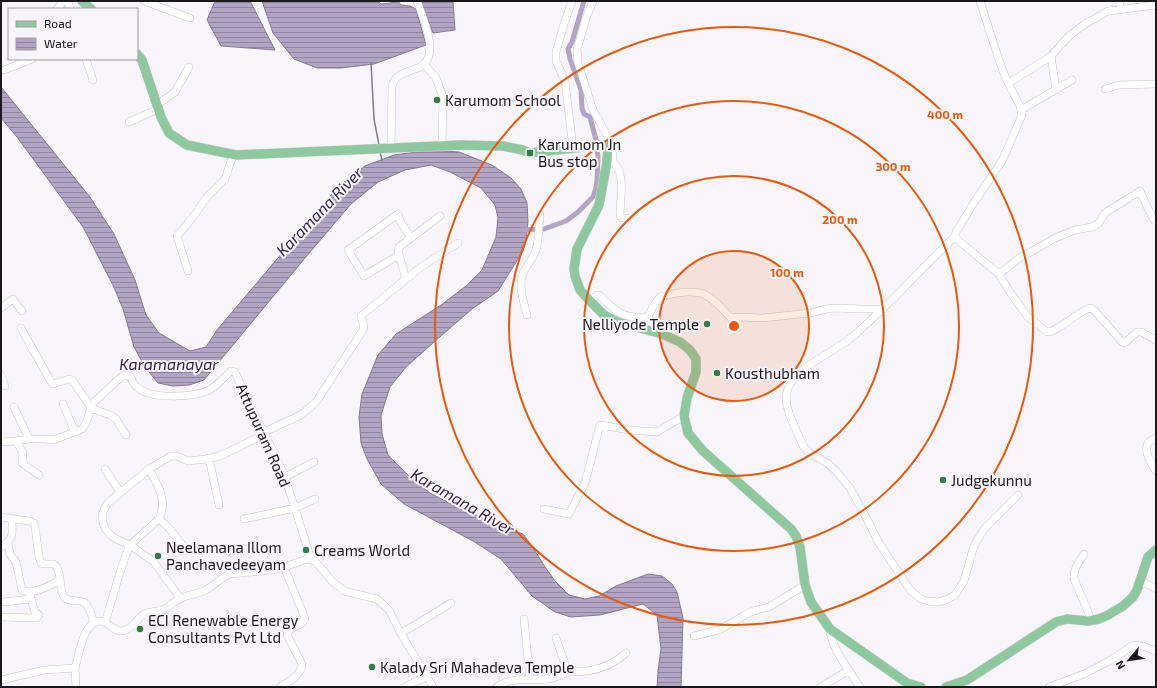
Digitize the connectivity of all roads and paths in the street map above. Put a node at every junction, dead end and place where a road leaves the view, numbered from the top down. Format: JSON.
{"nodes":[{"id":1,"x":82,"y":1,"type":"edge"},
{"id":2,"x":144,"y":1,"type":"edge"},
{"id":3,"x":418,"y":1,"type":"edge"},
{"id":4,"x":572,"y":1,"type":"edge"},
{"id":5,"x":593,"y":1,"type":"edge"},
{"id":6,"x":980,"y":1,"type":"edge"},
{"id":7,"x":1119,"y":1,"type":"edge"},
{"id":8,"x":1156,"y":5,"type":"edge"},
{"id":9,"x":90,"y":8,"type":"edge"},
{"id":10,"x":1121,"y":9,"type":"junction"},
{"id":11,"x":190,"y":18,"type":"dead end"},
{"id":12,"x":138,"y":55,"type":"edge"},
{"id":13,"x":1051,"y":56,"type":"junction"},
{"id":14,"x":29,"y":60,"type":"edge"},
{"id":15,"x":86,"y":60,"type":"edge"},
{"id":16,"x":425,"y":65,"type":"junction"},
{"id":17,"x":189,"y":67,"type":"dead end"},
{"id":18,"x":4,"y":70,"type":"dead end"},
{"id":19,"x":93,"y":80,"type":"dead end"},
{"id":20,"x":1072,"y":80,"type":"dead end"},
{"id":21,"x":1009,"y":83,"type":"junction"},
{"id":22,"x":1156,"y":84,"type":"edge"},
{"id":23,"x":1105,"y":89,"type":"dead end"},
{"id":24,"x":1056,"y":90,"type":"junction"},
{"id":25,"x":158,"y":107,"type":"junction"},
{"id":26,"x":1022,"y":110,"type":"junction"},
{"id":27,"x":129,"y":122,"type":"dead end"},
{"id":28,"x":608,"y":145,"type":"junction"},
{"id":29,"x":442,"y":146,"type":"junction"},
{"id":30,"x":391,"y":148,"type":"junction"},
{"id":31,"x":574,"y":148,"type":"junction"},
{"id":32,"x":233,"y":155,"type":"junction"},
{"id":33,"x":540,"y":215,"type":"dead end"},
{"id":34,"x":440,"y":216,"type":"dead end"},
{"id":35,"x":626,"y":218,"type":"dead end"},
{"id":36,"x":1156,"y":222,"type":"edge"},
{"id":37,"x":955,"y":236,"type":"junction"},
{"id":38,"x":411,"y":238,"type":"junction"},
{"id":39,"x":458,"y":242,"type":"dead end"},
{"id":40,"x":399,"y":255,"type":"junction"},
{"id":41,"x":188,"y":271,"type":"dead end"},
{"id":42,"x":999,"y":274,"type":"junction"},
{"id":43,"x":406,"y":279,"type":"junction"},
{"id":44,"x":590,"y":302,"type":"junction"},
{"id":45,"x":1,"y":308,"type":"edge"},
{"id":46,"x":883,"y":309,"type":"junction"},
{"id":47,"x":22,"y":311,"type":"dead end"},
{"id":48,"x":527,"y":315,"type":"dead end"},
{"id":49,"x":21,"y":328,"type":"dead end"},
{"id":50,"x":1156,"y":340,"type":"edge"},
{"id":51,"x":1,"y":376,"type":"edge"},
{"id":52,"x":5,"y":386,"type":"dead end"},
{"id":53,"x":63,"y":404,"type":"dead end"},
{"id":54,"x":14,"y":407,"type":"dead end"},
{"id":55,"x":91,"y":408,"type":"junction"},
{"id":56,"x":684,"y":416,"type":"junction"},
{"id":57,"x":75,"y":432,"type":"junction"},
{"id":58,"x":264,"y":433,"type":"junction"},
{"id":59,"x":126,"y":435,"type":"dead end"},
{"id":60,"x":1156,"y":438,"type":"edge"},
{"id":61,"x":29,"y":440,"type":"junction"},
{"id":62,"x":16,"y":441,"type":"junction"},
{"id":63,"x":1,"y":442,"type":"edge"},
{"id":64,"x":209,"y":458,"type":"junction"},
{"id":65,"x":314,"y":462,"type":"dead end"},
{"id":66,"x":105,"y":468,"type":"dead end"},
{"id":67,"x":149,"y":469,"type":"junction"},
{"id":68,"x":1156,"y":471,"type":"edge"},
{"id":69,"x":39,"y":475,"type":"dead end"},
{"id":70,"x":285,"y":477,"type":"junction"},
{"id":71,"x":120,"y":492,"type":"junction"},
{"id":72,"x":1018,"y":495,"type":"dead end"},
{"id":73,"x":315,"y":499,"type":"dead end"},
{"id":74,"x":219,"y":505,"type":"dead end"},
{"id":75,"x":295,"y":508,"type":"junction"},
{"id":76,"x":544,"y":509,"type":"dead end"},
{"id":77,"x":1,"y":517,"type":"edge"},
{"id":78,"x":12,"y":519,"type":"junction"},
{"id":79,"x":159,"y":519,"type":"junction"},
{"id":80,"x":244,"y":519,"type":"dead end"},
{"id":81,"x":4,"y":545,"type":"edge"},
{"id":82,"x":130,"y":545,"type":"junction"},
{"id":83,"x":1156,"y":550,"type":"edge"},
{"id":84,"x":187,"y":551,"type":"dead end"},
{"id":85,"x":1084,"y":554,"type":"dead end"},
{"id":86,"x":311,"y":559,"type":"junction"},
{"id":87,"x":284,"y":567,"type":"junction"},
{"id":88,"x":60,"y":580,"type":"junction"},
{"id":89,"x":1139,"y":582,"type":"junction"},
{"id":90,"x":805,"y":585,"type":"junction"},
{"id":91,"x":1156,"y":589,"type":"edge"},
{"id":92,"x":29,"y":592,"type":"junction"},
{"id":93,"x":180,"y":598,"type":"junction"},
{"id":94,"x":31,"y":600,"type":"junction"},
{"id":95,"x":3,"y":602,"type":"dead end"},
{"id":96,"x":451,"y":603,"type":"dead end"},
{"id":97,"x":2,"y":617,"type":"edge"},
{"id":98,"x":524,"y":619,"type":"dead end"},
{"id":99,"x":1091,"y":621,"type":"junction"},
{"id":100,"x":105,"y":622,"type":"junction"},
{"id":101,"x":94,"y":623,"type":"junction"},
{"id":102,"x":830,"y":630,"type":"junction"},
{"id":103,"x":401,"y":633,"type":"junction"},
{"id":104,"x":694,"y":636,"type":"dead end"},
{"id":105,"x":556,"y":638,"type":"dead end"},
{"id":106,"x":1156,"y":651,"type":"edge"},
{"id":107,"x":626,"y":653,"type":"dead end"},
{"id":108,"x":75,"y":668,"type":"junction"},
{"id":109,"x":849,"y":670,"type":"junction"},
{"id":110,"x":568,"y":673,"type":"junction"},
{"id":111,"x":427,"y":676,"type":"junction"},
{"id":112,"x":1,"y":680,"type":"edge"},
{"id":113,"x":530,"y":680,"type":"junction"},
{"id":114,"x":76,"y":687,"type":"edge"},
{"id":115,"x":280,"y":687,"type":"edge"},
{"id":116,"x":405,"y":687,"type":"edge"},
{"id":117,"x":433,"y":687,"type":"edge"},
{"id":118,"x":497,"y":687,"type":"edge"},
{"id":119,"x":821,"y":687,"type":"edge"},
{"id":120,"x":860,"y":687,"type":"edge"},
{"id":121,"x":921,"y":687,"type":"edge"},
{"id":122,"x":946,"y":687,"type":"edge"},
{"id":123,"x":1049,"y":687,"type":"edge"}],
"edges":[{"from":1,"to":9,"type":"main road"},
{"from":2,"to":11,"type":"street"},
{"from":3,"to":16,"type":"street"},
{"from":4,"to":31,"type":"street"},
{"from":5,"to":28,"type":"street"},
{"from":6,"to":21,"type":"street"},
{"from":7,"to":10,"type":"street"},
{"from":8,"to":10,"type":"street"},
{"from":10,"to":13,"type":"street"},
{"from":12,"to":25,"type":"main road"},
{"from":13,"to":21,"type":"street"},
{"from":13,"to":24,"type":"street"},
{"from":14,"to":18,"type":"street"},
{"from":15,"to":19,"type":"street"},
{"from":16,"to":29,"type":"street"},
{"from":16,"to":30,"type":"street"},
{"from":17,"to":25,"type":"street"},
{"from":20,"to":24,"type":"street"},
{"from":21,"to":26,"type":"street"},
{"from":22,"to":23,"type":"street"},
{"from":24,"to":26,"type":"street"},
{"from":25,"to":27,"type":"street"},
{"from":25,"to":32,"type":"main road"},
{"from":26,"to":37,"type":"street"},
{"from":28,"to":31,"type":"main road"},
{"from":28,"to":35,"type":"street"},
{"from":28,"to":44,"type":"main road"},
{"from":29,"to":30,"type":"main road"},
{"from":29,"to":31,"type":"main road"},
{"from":30,"to":32,"type":"main road"},
{"from":32,"to":41,"type":"street"},
{"from":33,"to":48,"type":"street"},
{"from":34,"to":38,"type":"street"},
{"from":36,"to":42,"type":"street"},
{"from":37,"to":42,"type":"street"},
{"from":37,"to":46,"type":"street"},
{"from":38,"to":40,"type":"street"},
{"from":38,"to":40,"type":"street"},
{"from":39,"to":43,"type":"street"},
{"from":40,"to":43,"type":"street"},
{"from":42,"to":50,"type":"street"},
{"from":43,"to":58,"type":"street"},
{"from":44,"to":46,"type":"street"},
{"from":44,"to":56,"type":"main road"},
{"from":45,"to":47,"type":"street"},
{"from":46,"to":72,"type":"street"},
{"from":49,"to":55,"type":"street"},
{"from":51,"to":52,"type":"street"},
{"from":53,"to":57,"type":"street"},
{"from":54,"to":61,"type":"street"},
{"from":55,"to":57,"type":"street","name":"Attupuram Road"},
{"from":55,"to":58,"type":"street","name":"Attupuram Road"},
{"from":55,"to":59,"type":"street"},
{"from":56,"to":76,"type":"street"},
{"from":56,"to":90,"type":"main road"},
{"from":57,"to":61,"type":"street","name":"Attupuram Road"},
{"from":58,"to":64,"type":"street"},
{"from":58,"to":70,"type":"street","name":"Attupuram Road"},
{"from":60,"to":68,"type":"street"},
{"from":61,"to":62,"type":"street","name":"Attupuram Road"},
{"from":62,"to":63,"type":"street","name":"Attupuram Road"},
{"from":62,"to":69,"type":"street"},
{"from":64,"to":67,"type":"street"},
{"from":64,"to":74,"type":"street"},
{"from":65,"to":70,"type":"street"},
{"from":66,"to":71,"type":"street"},
{"from":67,"to":71,"type":"street"},
{"from":67,"to":79,"type":"street"},
{"from":70,"to":75,"type":"street","name":"Attupuram Road"},
{"from":71,"to":82,"type":"street"},
{"from":73,"to":75,"type":"street"},
{"from":75,"to":80,"type":"street"},
{"from":75,"to":86,"type":"street","name":"Attupuram Road"},
{"from":77,"to":78,"type":"street"},
{"from":78,"to":81,"type":"street"},
{"from":78,"to":88,"type":"street"},
{"from":79,"to":82,"type":"street"},
{"from":79,"to":84,"type":"street"},
{"from":81,"to":92,"type":"street"},
{"from":82,"to":93,"type":"street"},
{"from":82,"to":100,"type":"street"},
{"from":83,"to":89,"type":"main road"},
{"from":85,"to":99,"type":"street"},
{"from":86,"to":87,"type":"street"},
{"from":86,"to":103,"type":"street"},
{"from":87,"to":93,"type":"street"},
{"from":87,"to":115,"type":"street"},
{"from":88,"to":92,"type":"street"},
{"from":88,"to":101,"type":"street"},
{"from":89,"to":91,"type":"street"},
{"from":89,"to":99,"type":"main road"},
{"from":90,"to":102,"type":"main road"},
{"from":90,"to":104,"type":"street"},
{"from":92,"to":94,"type":"street"},
{"from":93,"to":100,"type":"street"},
{"from":94,"to":95,"type":"street"},
{"from":94,"to":97,"type":"street"},
{"from":96,"to":103,"type":"street"},
{"from":98,"to":113,"type":"street"},
{"from":99,"to":122,"type":"main road"},
{"from":100,"to":101,"type":"street"},
{"from":101,"to":108,"type":"street"},
{"from":102,"to":109,"type":"street"},
{"from":102,"to":121,"type":"main road"},
{"from":103,"to":111,"type":"street"},
{"from":105,"to":110,"type":"street"},
{"from":106,"to":123,"type":"street"},
{"from":107,"to":110,"type":"street"},
{"from":108,"to":112,"type":"street"},
{"from":108,"to":114,"type":"street"},
{"from":109,"to":119,"type":"street"},
{"from":109,"to":120,"type":"street"},
{"from":110,"to":113,"type":"street"},
{"from":111,"to":116,"type":"street"},
{"from":111,"to":117,"type":"street"},
{"from":113,"to":118,"type":"street"}]}
